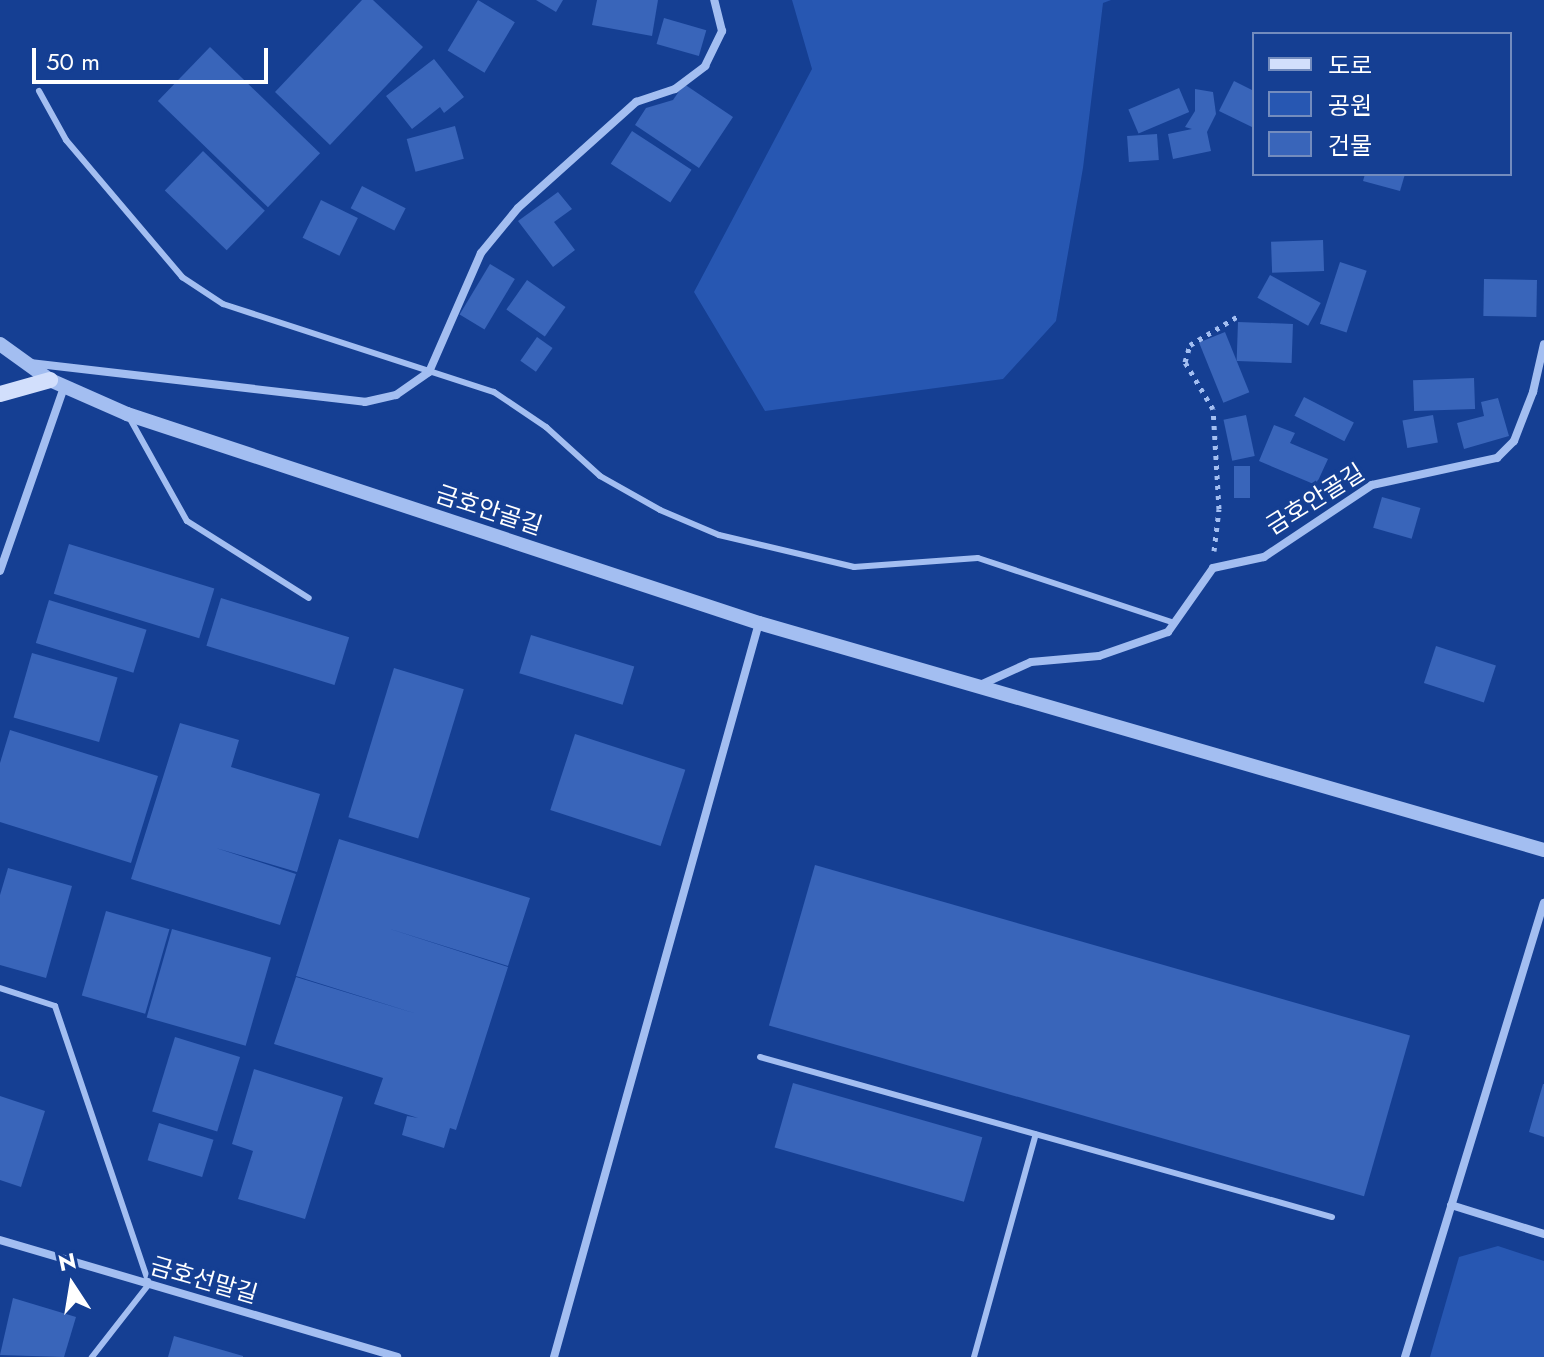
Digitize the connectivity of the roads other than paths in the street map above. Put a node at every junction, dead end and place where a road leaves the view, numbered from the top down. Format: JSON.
{"nodes":[{"id":1,"x":714,"y":0,"type":"edge"},
{"id":2,"x":39,"y":91,"type":"dead end"},
{"id":3,"x":0,"y":344,"type":"edge"},
{"id":4,"x":1544,"y":344,"type":"edge"},
{"id":5,"x":25,"y":362,"type":"junction"},
{"id":6,"x":429,"y":372,"type":"junction"},
{"id":7,"x":57,"y":383,"type":"junction"},
{"id":8,"x":0,"y":394,"type":"edge"},
{"id":9,"x":127,"y":414,"type":"junction"},
{"id":10,"x":0,"y":571,"type":"edge"},
{"id":11,"x":309,"y":598,"type":"dead end"},
{"id":12,"x":759,"y":623,"type":"junction"},
{"id":13,"x":1175,"y":623,"type":"junction"},
{"id":14,"x":977,"y":686,"type":"junction"},
{"id":15,"x":1544,"y":850,"type":"edge"},
{"id":16,"x":1544,"y":903,"type":"edge"},
{"id":17,"x":0,"y":988,"type":"edge"},
{"id":18,"x":760,"y":1057,"type":"dead end"},
{"id":19,"x":1036,"y":1134,"type":"junction"},
{"id":20,"x":1451,"y":1205,"type":"junction"},
{"id":21,"x":1332,"y":1217,"type":"dead end"},
{"id":22,"x":1544,"y":1234,"type":"edge"},
{"id":23,"x":0,"y":1240,"type":"edge"},
{"id":24,"x":149,"y":1284,"type":"junction"},
{"id":25,"x":92,"y":1357,"type":"edge"},
{"id":26,"x":397,"y":1357,"type":"edge"},
{"id":27,"x":554,"y":1357,"type":"edge"},
{"id":28,"x":974,"y":1357,"type":"edge"},
{"id":29,"x":1405,"y":1357,"type":"edge"}],
"edges":[{"from":1,"to":6,"type":"street"},
{"from":2,"to":6,"type":"lane"},
{"from":3,"to":5,"type":"street","name":"금호안골길"},
{"from":4,"to":13,"type":"street","name":"금호안골길"},
{"from":5,"to":6,"type":"street"},
{"from":5,"to":7,"type":"street","name":"금호안골길"},
{"from":6,"to":13,"type":"lane"},
{"from":7,"to":8,"type":"main road"},
{"from":7,"to":9,"type":"street","name":"금호안골길"},
{"from":7,"to":10,"type":"street"},
{"from":9,"to":11,"type":"lane"},
{"from":9,"to":12,"type":"street","name":"금호안골길"},
{"from":12,"to":14,"type":"street","name":"금호안골길"},
{"from":12,"to":27,"type":"street"},
{"from":13,"to":14,"type":"street"},
{"from":14,"to":15,"type":"street","name":"금호안골길"},
{"from":16,"to":20,"type":"street"},
{"from":17,"to":24,"type":"lane"},
{"from":18,"to":19,"type":"lane"},
{"from":19,"to":21,"type":"lane"},
{"from":19,"to":28,"type":"lane"},
{"from":20,"to":22,"type":"street"},
{"from":20,"to":29,"type":"street"},
{"from":23,"to":24,"type":"street","name":"금호선말길"},
{"from":24,"to":25,"type":"lane"},
{"from":24,"to":26,"type":"street","name":"금호선말길"}]}
